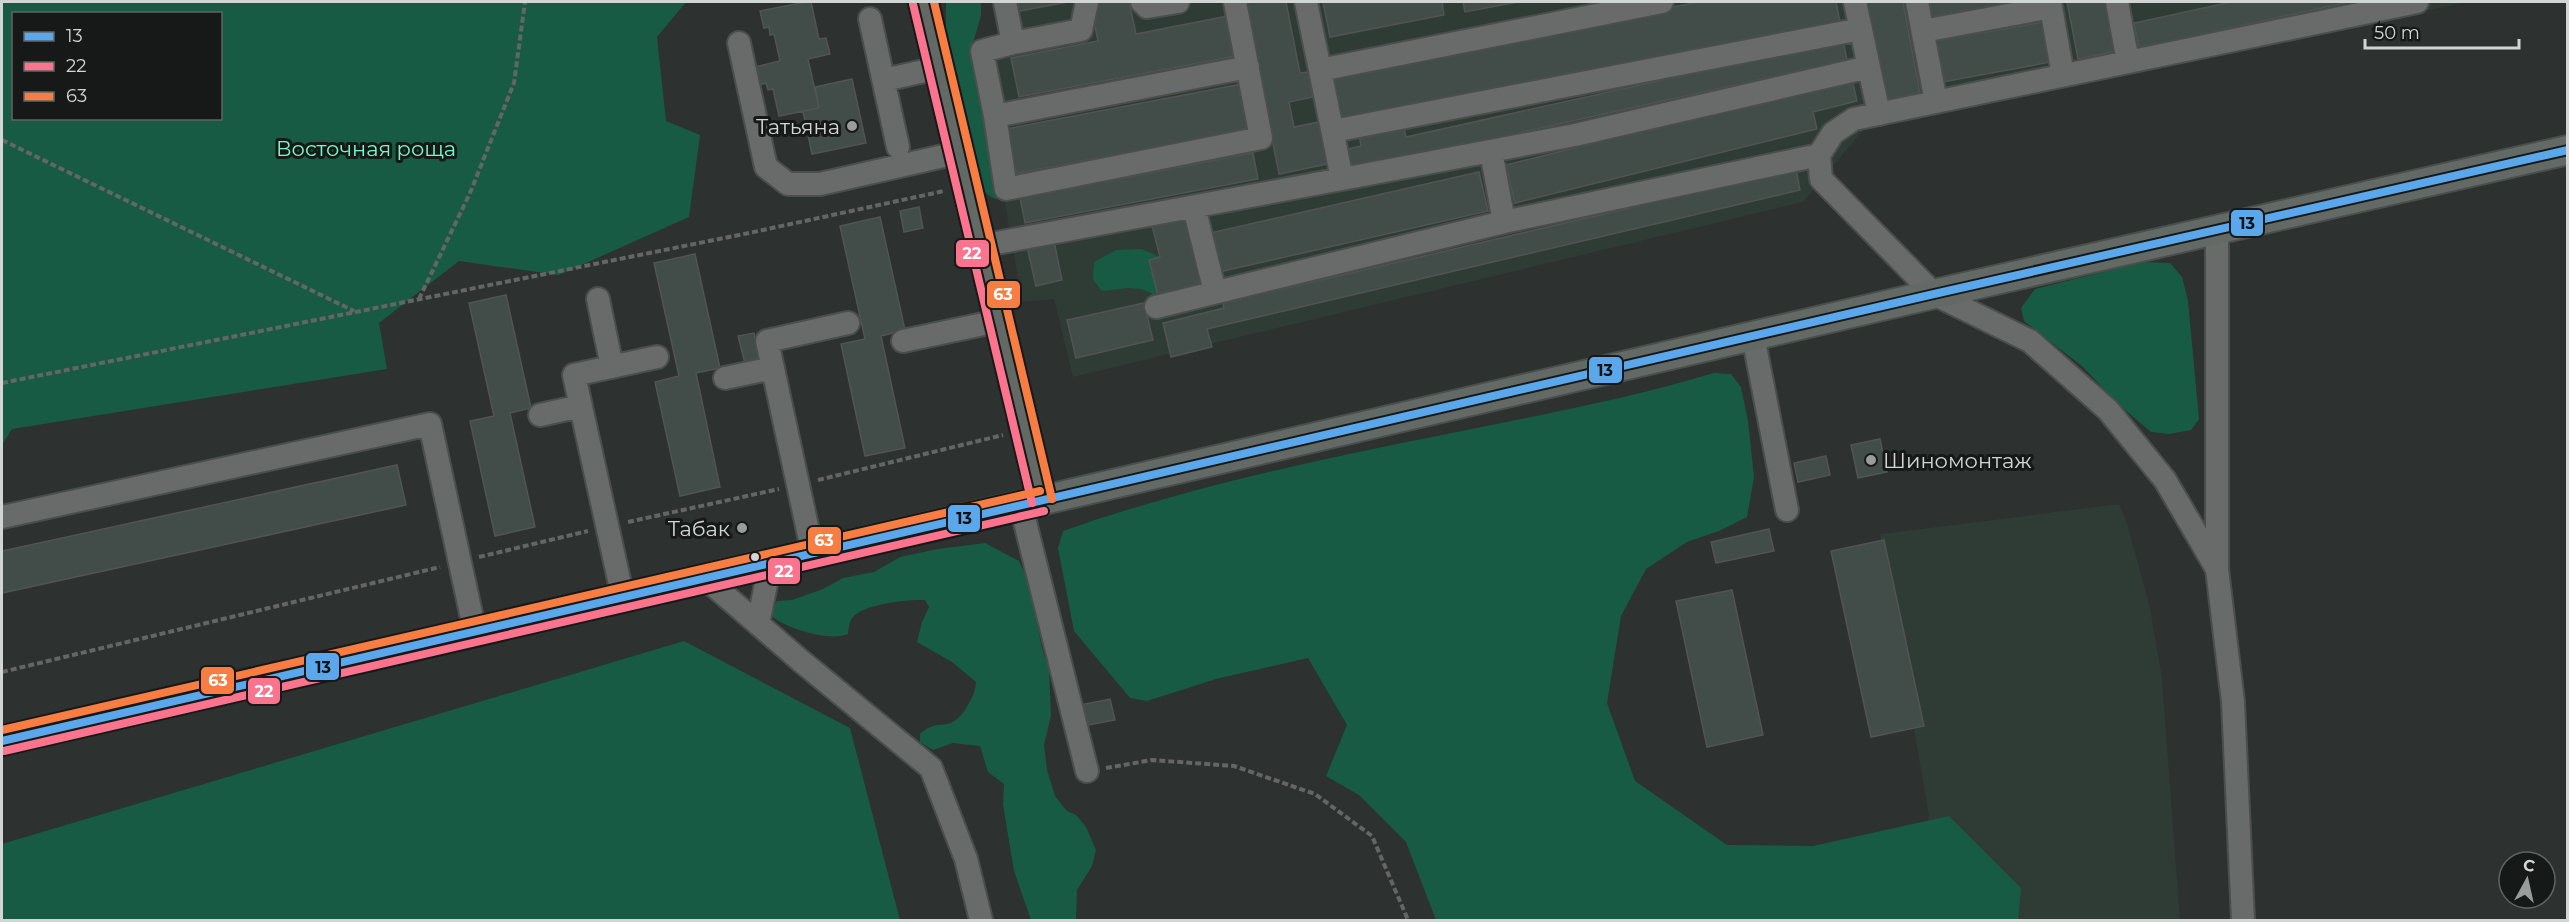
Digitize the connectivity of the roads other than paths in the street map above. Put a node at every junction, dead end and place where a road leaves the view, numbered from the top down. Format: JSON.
{"nodes":[{"id":1,"x":923,"y":2,"type":"edge"},
{"id":2,"x":1005,"y":2,"type":"edge"},
{"id":3,"x":1087,"y":2,"type":"edge"},
{"id":4,"x":1142,"y":2,"type":"edge"},
{"id":5,"x":1178,"y":2,"type":"edge"},
{"id":6,"x":1235,"y":2,"type":"edge"},
{"id":7,"x":1306,"y":2,"type":"edge"},
{"id":8,"x":1855,"y":2,"type":"edge"},
{"id":9,"x":1917,"y":2,"type":"edge"},
{"id":10,"x":2117,"y":2,"type":"edge"},
{"id":11,"x":2417,"y":2,"type":"edge"},
{"id":12,"x":1650,"y":3,"type":"edge"},
{"id":13,"x":2050,"y":4,"type":"edge"},
{"id":14,"x":1574,"y":10,"type":"edge"},
{"id":15,"x":870,"y":19,"type":"dead end"},
{"id":16,"x":1861,"y":29,"type":"junction"},
{"id":17,"x":1923,"y":31,"type":"junction"},
{"id":18,"x":739,"y":43,"type":"dead end"},
{"id":19,"x":1014,"y":43,"type":"junction"},
{"id":20,"x":2128,"y":62,"type":"junction"},
{"id":21,"x":1869,"y":66,"type":"junction"},
{"id":22,"x":1248,"y":67,"type":"junction"},
{"id":23,"x":938,"y":68,"type":"junction"},
{"id":24,"x":1320,"y":70,"type":"junction"},
{"id":25,"x":2063,"y":75,"type":"junction"},
{"id":26,"x":884,"y":80,"type":"junction"},
{"id":27,"x":1936,"y":102,"type":"junction"},
{"id":28,"x":1879,"y":114,"type":"junction"},
{"id":29,"x":995,"y":116,"type":"junction"},
{"id":30,"x":1333,"y":131,"type":"junction"},
{"id":31,"x":898,"y":147,"type":"dead end"},
{"id":32,"x":2568,"y":150,"type":"edge"},
{"id":33,"x":1491,"y":151,"type":"junction"},
{"id":34,"x":957,"y":153,"type":"junction"},
{"id":35,"x":1819,"y":155,"type":"junction"},
{"id":36,"x":1342,"y":179,"type":"junction"},
{"id":37,"x":1194,"y":207,"type":"junction"},
{"id":38,"x":1504,"y":222,"type":"junction"},
{"id":39,"x":2217,"y":229,"type":"junction"},
{"id":40,"x":980,"y":246,"type":"junction"},
{"id":41,"x":1215,"y":292,"type":"junction"},
{"id":42,"x":1935,"y":294,"type":"junction"},
{"id":43,"x":598,"y":299,"type":"dead end"},
{"id":44,"x":1156,"y":307,"type":"dead end"},
{"id":45,"x":998,"y":321,"type":"junction"},
{"id":46,"x":848,"y":323,"type":"dead end"},
{"id":47,"x":1753,"y":336,"type":"junction"},
{"id":48,"x":903,"y":341,"type":"dead end"},
{"id":49,"x":657,"y":357,"type":"dead end"},
{"id":50,"x":612,"y":367,"type":"junction"},
{"id":51,"x":773,"y":368,"type":"junction"},
{"id":52,"x":725,"y":378,"type":"dead end"},
{"id":53,"x":581,"y":406,"type":"junction"},
{"id":54,"x":540,"y":415,"type":"dead end"},
{"id":55,"x":1032,"y":504,"type":"junction"},
{"id":56,"x":1786,"y":510,"type":"dead end"},
{"id":57,"x":2,"y":517,"type":"edge"},
{"id":58,"x":813,"y":554,"type":"junction"},
{"id":59,"x":770,"y":564,"type":"junction"},
{"id":60,"x":2217,"y":569,"type":"junction"},
{"id":61,"x":706,"y":579,"type":"junction"},
{"id":62,"x":623,"y":598,"type":"junction"},
{"id":63,"x":758,"y":624,"type":"junction"},
{"id":64,"x":475,"y":632,"type":"junction"},
{"id":65,"x":2,"y":741,"type":"edge"},
{"id":66,"x":1087,"y":771,"type":"road end"},
{"id":67,"x":981,"y":921,"type":"edge"},
{"id":68,"x":2243,"y":921,"type":"edge"}],
"edges":[{"from":1,"to":23,"type":"main road"},
{"from":2,"to":19,"type":"street"},
{"from":3,"to":19,"type":"street"},
{"from":4,"to":5,"type":"street"},
{"from":6,"to":22,"type":"street"},
{"from":7,"to":24,"type":"street"},
{"from":8,"to":16,"type":"street"},
{"from":9,"to":17,"type":"street"},
{"from":10,"to":20,"type":"street"},
{"from":11,"to":20,"type":"street"},
{"from":12,"to":14,"type":"street"},
{"from":13,"to":17,"type":"street"},
{"from":13,"to":25,"type":"street"},
{"from":14,"to":24,"type":"street"},
{"from":15,"to":26,"type":"street"},
{"from":16,"to":21,"type":"street"},
{"from":16,"to":30,"type":"street"},
{"from":17,"to":27,"type":"street"},
{"from":18,"to":34,"type":"street"},
{"from":19,"to":29,"type":"street"},
{"from":20,"to":25,"type":"street"},
{"from":21,"to":28,"type":"street"},
{"from":21,"to":33,"type":"street"},
{"from":22,"to":29,"type":"street"},
{"from":22,"to":29,"type":"street"},
{"from":23,"to":26,"type":"street"},
{"from":23,"to":34,"type":"main road"},
{"from":24,"to":30,"type":"street"},
{"from":25,"to":27,"type":"street"},
{"from":26,"to":31,"type":"street"},
{"from":27,"to":28,"type":"street"},
{"from":28,"to":35,"type":"street"},
{"from":30,"to":36,"type":"street"},
{"from":32,"to":39,"type":"main road"},
{"from":33,"to":36,"type":"street"},
{"from":33,"to":38,"type":"street"},
{"from":34,"to":40,"type":"main road"},
{"from":35,"to":38,"type":"street"},
{"from":35,"to":42,"type":"street"},
{"from":36,"to":37,"type":"street"},
{"from":37,"to":40,"type":"street"},
{"from":37,"to":41,"type":"street"},
{"from":38,"to":41,"type":"street"},
{"from":39,"to":42,"type":"main road"},
{"from":39,"to":60,"type":"street"},
{"from":40,"to":45,"type":"main road"},
{"from":41,"to":44,"type":"street"},
{"from":42,"to":47,"type":"main road"},
{"from":42,"to":60,"type":"street"},
{"from":43,"to":50,"type":"street"},
{"from":45,"to":48,"type":"street"},
{"from":45,"to":55,"type":"main road"},
{"from":46,"to":51,"type":"street"},
{"from":47,"to":55,"type":"main road"},
{"from":47,"to":56,"type":"street"},
{"from":49,"to":50,"type":"street"},
{"from":50,"to":53,"type":"street"},
{"from":51,"to":52,"type":"street"},
{"from":51,"to":58,"type":"street"},
{"from":53,"to":54,"type":"street"},
{"from":53,"to":62,"type":"street"},
{"from":55,"to":58,"type":"main road"},
{"from":55,"to":66,"type":"street"},
{"from":57,"to":64,"type":"street"},
{"from":58,"to":59,"type":"main road"},
{"from":59,"to":61,"type":"main road"},
{"from":59,"to":63,"type":"street"},
{"from":60,"to":68,"type":"street"},
{"from":61,"to":62,"type":"main road"},
{"from":61,"to":63,"type":"street"},
{"from":62,"to":64,"type":"main road"},
{"from":63,"to":67,"type":"street"},
{"from":64,"to":65,"type":"main road"}]}
